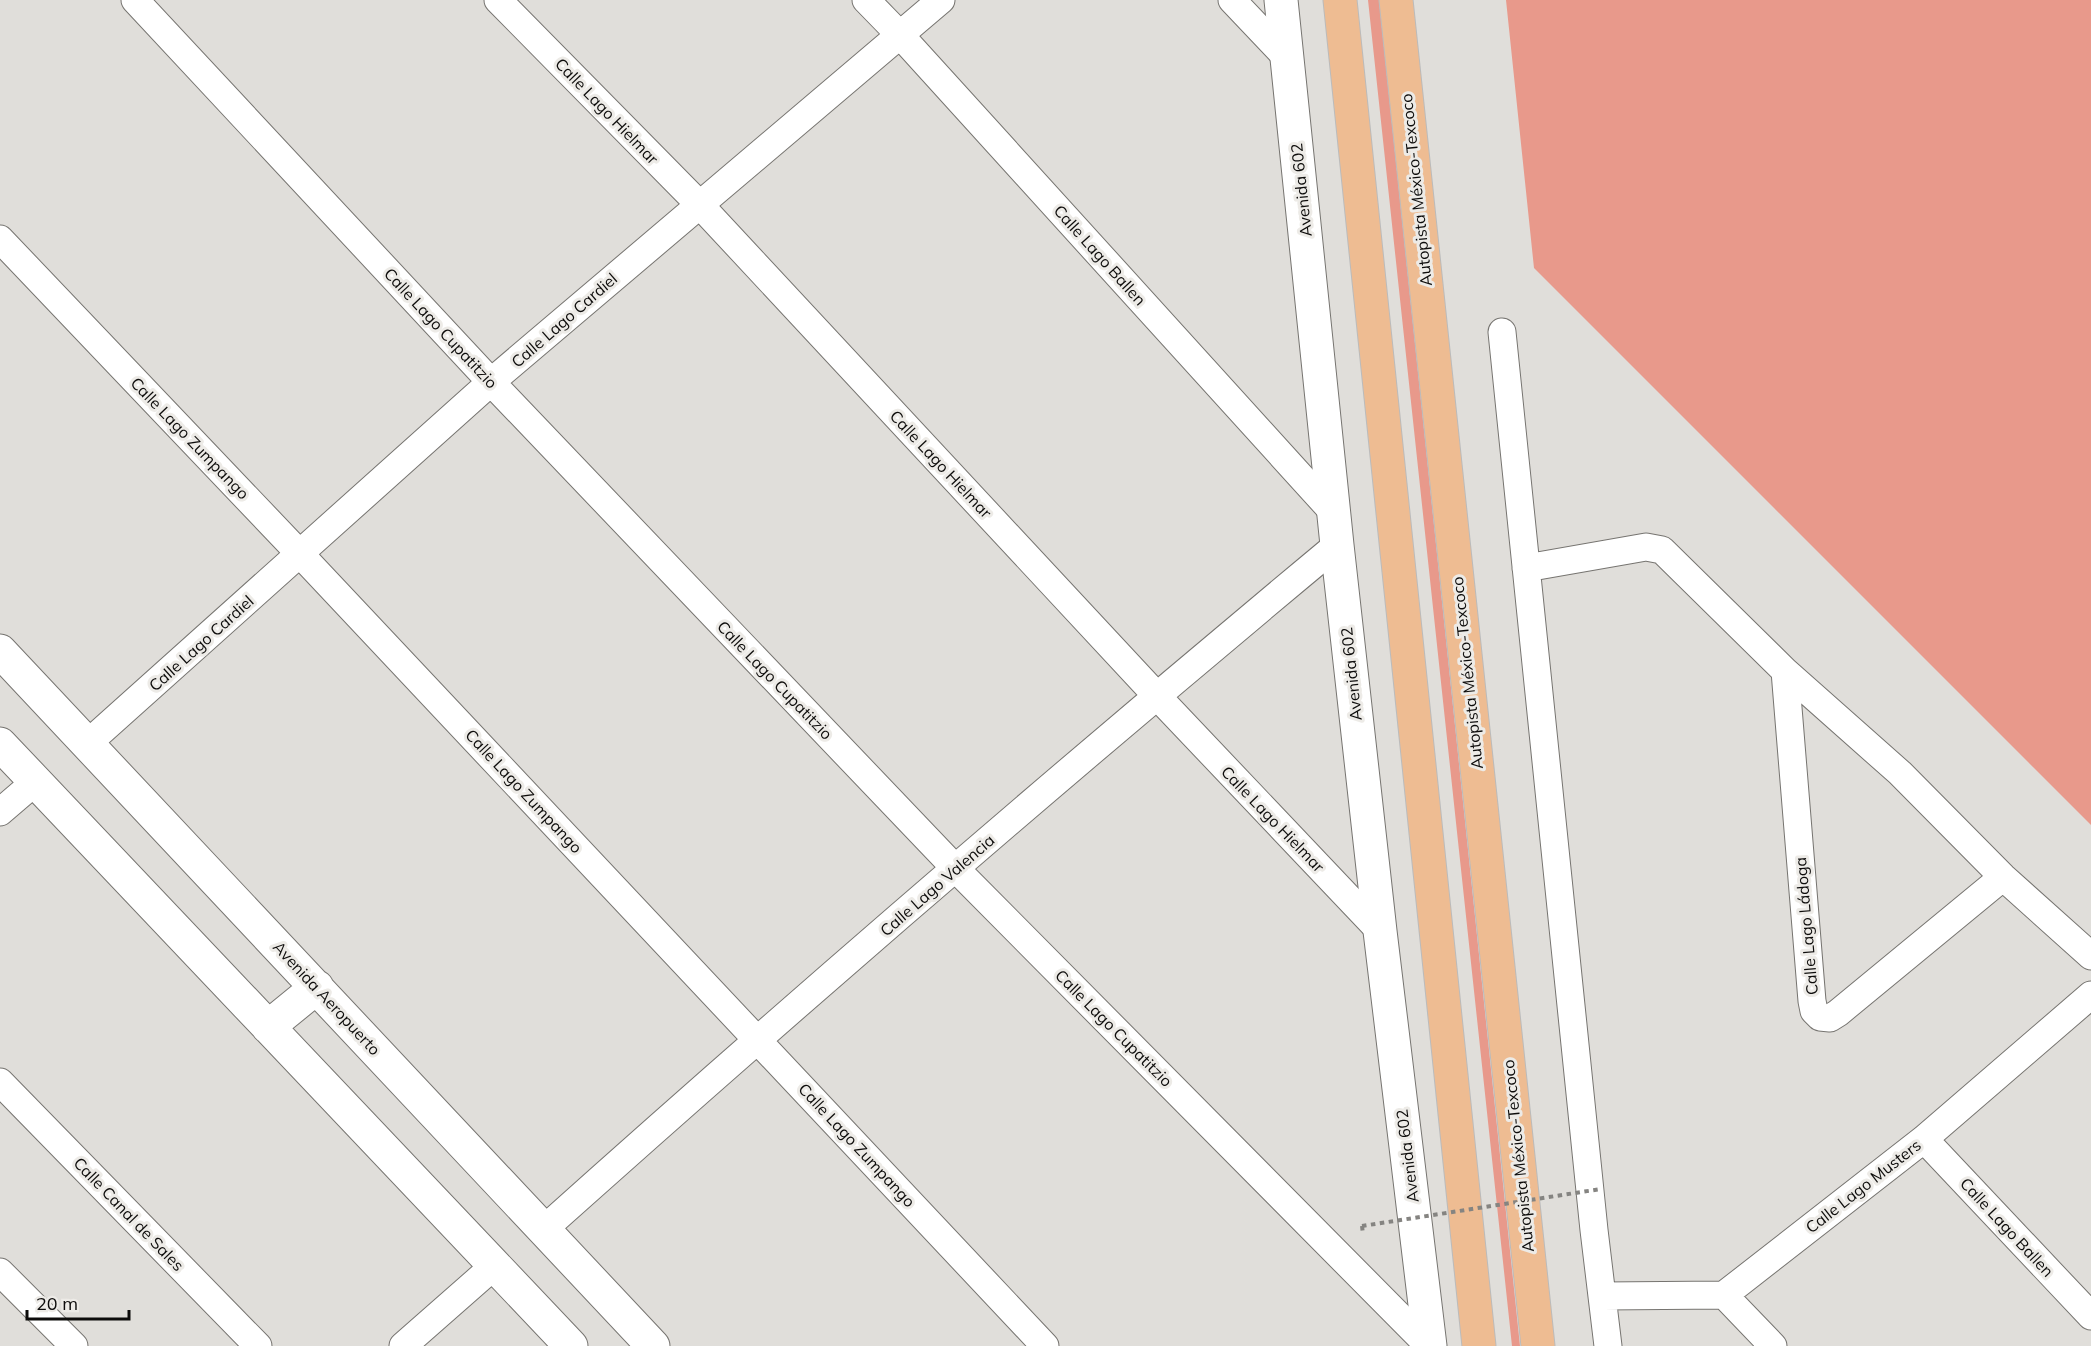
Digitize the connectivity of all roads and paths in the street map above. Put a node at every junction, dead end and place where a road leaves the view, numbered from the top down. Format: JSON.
{"nodes":[{"id":1,"x":135,"y":0,"type":"edge"},
{"id":2,"x":498,"y":0,"type":"edge"},
{"id":3,"x":866,"y":0,"type":"edge"},
{"id":4,"x":941,"y":0,"type":"edge"},
{"id":5,"x":1232,"y":0,"type":"edge"},
{"id":6,"x":1281,"y":0,"type":"edge"},
{"id":7,"x":1340,"y":0,"type":"edge"},
{"id":8,"x":1396,"y":0,"type":"edge"},
{"id":9,"x":901,"y":36,"type":"junction"},
{"id":10,"x":1287,"y":58,"type":"junction"},
{"id":11,"x":699,"y":204,"type":"junction"},
{"id":12,"x":0,"y":239,"type":"edge"},
{"id":13,"x":1502,"y":332,"type":"dead end"},
{"id":14,"x":491,"y":382,"type":"junction"},
{"id":15,"x":1333,"y":512,"type":"junction"},
{"id":16,"x":1336,"y":545,"type":"junction"},
{"id":17,"x":301,"y":555,"type":"junction"},
{"id":18,"x":1526,"y":568,"type":"junction"},
{"id":19,"x":0,"y":651,"type":"edge"},
{"id":20,"x":1785,"y":671,"type":"junction"},
{"id":21,"x":1156,"y":695,"type":"junction"},
{"id":22,"x":0,"y":744,"type":"edge"},
{"id":23,"x":87,"y":744,"type":"junction"},
{"id":24,"x":35,"y":782,"type":"junction"},
{"id":25,"x":0,"y":812,"type":"edge"},
{"id":26,"x":956,"y":869,"type":"junction"},
{"id":27,"x":2003,"y":877,"type":"junction"},
{"id":28,"x":1380,"y":931,"type":"junction"},
{"id":29,"x":2091,"y":956,"type":"edge"},
{"id":30,"x":317,"y":987,"type":"junction"},
{"id":31,"x":2091,"y":995,"type":"edge"},
{"id":32,"x":268,"y":1027,"type":"junction"},
{"id":33,"x":757,"y":1039,"type":"junction"},
{"id":34,"x":0,"y":1082,"type":"edge"},
{"id":35,"x":1923,"y":1139,"type":"junction"},
{"id":36,"x":1601,"y":1189,"type":"dead end"},
{"id":37,"x":1362,"y":1226,"type":"dead end"},
{"id":38,"x":543,"y":1230,"type":"junction"},
{"id":39,"x":495,"y":1265,"type":"junction"},
{"id":40,"x":0,"y":1272,"type":"edge"},
{"id":41,"x":1724,"y":1294,"type":"junction"},
{"id":42,"x":1603,"y":1296,"type":"junction"},
{"id":43,"x":2091,"y":1316,"type":"edge"},
{"id":44,"x":74,"y":1346,"type":"edge"},
{"id":45,"x":258,"y":1346,"type":"edge"},
{"id":46,"x":403,"y":1346,"type":"edge"},
{"id":47,"x":571,"y":1346,"type":"edge"},
{"id":48,"x":653,"y":1346,"type":"edge"},
{"id":49,"x":1045,"y":1346,"type":"edge"},
{"id":50,"x":1430,"y":1346,"type":"edge"},
{"id":51,"x":1479,"y":1346,"type":"edge"},
{"id":52,"x":1538,"y":1346,"type":"edge"},
{"id":53,"x":1608,"y":1346,"type":"edge"},
{"id":54,"x":1773,"y":1346,"type":"edge"}],
"edges":[{"from":1,"to":14,"type":"street","name":"Calle Lago Cupatitzio"},
{"from":2,"to":11,"type":"street","name":"Calle Lago Hielmar"},
{"from":3,"to":9,"type":"street","name":"Calle Lago Ballen"},
{"from":4,"to":9,"type":"street","name":"Calle Lago Cardiel"},
{"from":5,"to":10,"type":"street"},
{"from":6,"to":10,"type":"main road","name":"Avenida 602"},
{"from":7,"to":51,"type":"main road"},
{"from":8,"to":52,"type":"main road","name":"Autopista México-Texcoco"},
{"from":9,"to":11,"type":"street","name":"Calle Lago Cardiel"},
{"from":9,"to":15,"type":"street","name":"Calle Lago Ballen"},
{"from":10,"to":15,"type":"main road","name":"Avenida 602"},
{"from":11,"to":14,"type":"street","name":"Calle Lago Cardiel"},
{"from":11,"to":21,"type":"street","name":"Calle Lago Hielmar"},
{"from":12,"to":17,"type":"street","name":"Calle Lago Zumpango"},
{"from":13,"to":18,"type":"street"},
{"from":14,"to":17,"type":"street","name":"Calle Lago Cardiel"},
{"from":14,"to":26,"type":"street","name":"Calle Lago Cupatitzio"},
{"from":15,"to":16,"type":"main road","name":"Avenida 602"},
{"from":16,"to":21,"type":"street","name":"Calle Lago Valencia"},
{"from":16,"to":28,"type":"main road","name":"Avenida 602"},
{"from":17,"to":23,"type":"street","name":"Calle Lago Cardiel"},
{"from":17,"to":33,"type":"street","name":"Calle Lago Zumpango"},
{"from":18,"to":20,"type":"street"},
{"from":18,"to":42,"type":"street"},
{"from":19,"to":23,"type":"main road","name":"Avenida Aeropuerto"},
{"from":20,"to":27,"type":"street"},
{"from":20,"to":27,"type":"street","name":"Calle Lago Ládoga"},
{"from":21,"to":26,"type":"street","name":"Calle Lago Valencia"},
{"from":21,"to":28,"type":"street","name":"Calle Lago Hielmar"},
{"from":22,"to":24,"type":"main road"},
{"from":23,"to":30,"type":"main road","name":"Avenida Aeropuerto"},
{"from":24,"to":25,"type":"street"},
{"from":24,"to":32,"type":"main road"},
{"from":26,"to":33,"type":"street","name":"Calle Lago Valencia"},
{"from":26,"to":50,"type":"street","name":"Calle Lago Cupatitzio"},
{"from":27,"to":29,"type":"street"},
{"from":28,"to":50,"type":"main road","name":"Avenida 602"},
{"from":30,"to":32,"type":"main road"},
{"from":30,"to":38,"type":"main road","name":"Avenida Aeropuerto"},
{"from":31,"to":35,"type":"street","name":"Calle Lago Musters"},
{"from":32,"to":39,"type":"main road"},
{"from":33,"to":38,"type":"street","name":"Calle Lago Valencia"},
{"from":33,"to":49,"type":"street","name":"Calle Lago Zumpango"},
{"from":34,"to":45,"type":"street","name":"Calle Canal de Sales"},
{"from":35,"to":41,"type":"street","name":"Calle Lago Musters"},
{"from":35,"to":43,"type":"street","name":"Calle Lago Ballen"},
{"from":36,"to":37,"type":"path","bridge":true},
{"from":38,"to":48,"type":"main road","name":"Avenida Aeropuerto"},
{"from":39,"to":46,"type":"street"},
{"from":39,"to":47,"type":"main road"},
{"from":40,"to":44,"type":"street"},
{"from":41,"to":42,"type":"street"},
{"from":41,"to":54,"type":"street"},
{"from":42,"to":53,"type":"street"}]}
